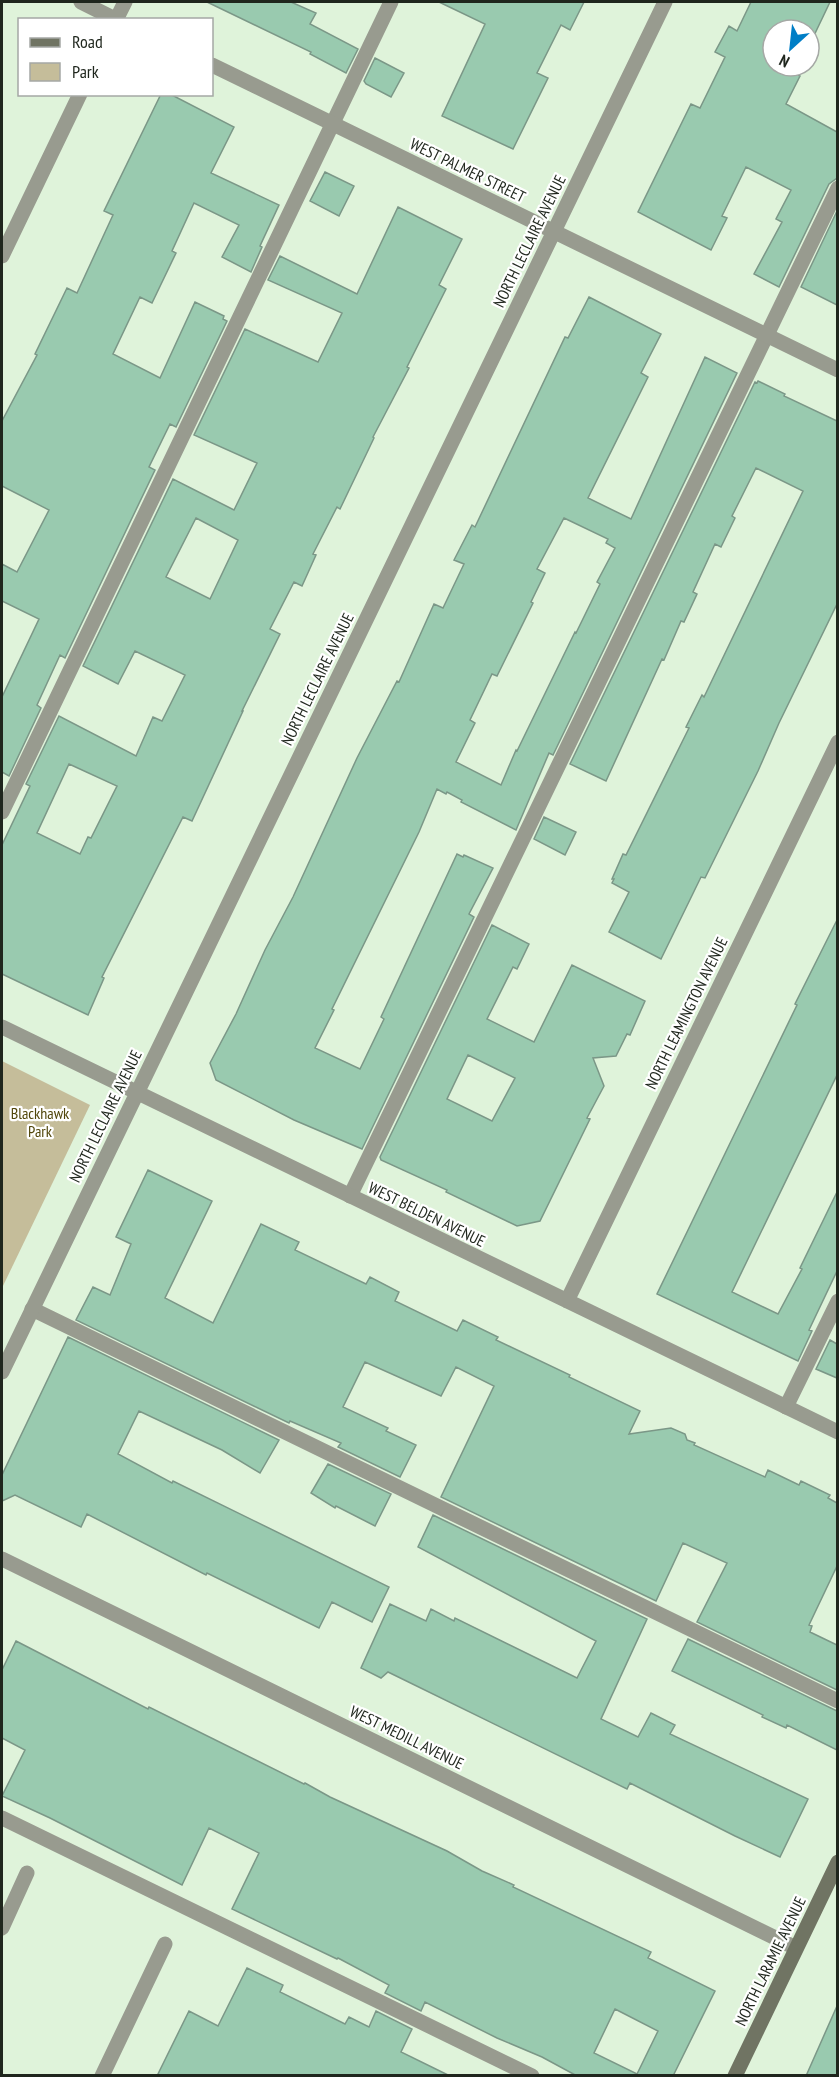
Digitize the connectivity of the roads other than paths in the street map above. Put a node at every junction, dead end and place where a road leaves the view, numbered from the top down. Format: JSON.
{"nodes":[{"id":1,"x":81,"y":2,"type":"edge"},
{"id":2,"x":125,"y":2,"type":"edge"},
{"id":3,"x":391,"y":2,"type":"edge"},
{"id":4,"x":665,"y":2,"type":"edge"},
{"id":5,"x":114,"y":18,"type":"edge"},
{"id":6,"x":117,"y":18,"type":"edge"},
{"id":7,"x":213,"y":65,"type":"edge"},
{"id":8,"x":79,"y":96,"type":"edge"},
{"id":9,"x":332,"y":123,"type":"junction"},
{"id":10,"x":837,"y":188,"type":"edge"},
{"id":11,"x":554,"y":232,"type":"junction"},
{"id":12,"x":2,"y":256,"type":"edge"},
{"id":13,"x":766,"y":336,"type":"junction"},
{"id":14,"x":837,"y":370,"type":"edge"},
{"id":15,"x":837,"y":742,"type":"edge"},
{"id":16,"x":2,"y":813,"type":"edge"},
{"id":17,"x":2,"y":1027,"type":"edge"},
{"id":18,"x":137,"y":1093,"type":"junction"},
{"id":19,"x":350,"y":1196,"type":"junction"},
{"id":20,"x":567,"y":1301,"type":"junction"},
{"id":21,"x":837,"y":1301,"type":"edge"},
{"id":22,"x":32,"y":1309,"type":"junction"},
{"id":23,"x":2,"y":1372,"type":"edge"},
{"id":24,"x":786,"y":1407,"type":"junction"},
{"id":25,"x":837,"y":1432,"type":"edge"},
{"id":26,"x":2,"y":1559,"type":"edge"},
{"id":27,"x":837,"y":1701,"type":"edge"},
{"id":28,"x":2,"y":1818,"type":"edge"},
{"id":29,"x":837,"y":1862,"type":"edge"},
{"id":30,"x":27,"y":1873,"type":"dead end"},
{"id":31,"x":2,"y":1928,"type":"edge"},
{"id":32,"x":165,"y":1944,"type":"dead end"},
{"id":33,"x":796,"y":1948,"type":"junction"},
{"id":34,"x":102,"y":2076,"type":"edge"},
{"id":35,"x":532,"y":2076,"type":"edge"},
{"id":36,"x":735,"y":2076,"type":"edge"}],
"edges":[{"from":1,"to":5,"type":"street"},
{"from":2,"to":6,"type":"street"},
{"from":3,"to":9,"type":"street"},
{"from":4,"to":11,"type":"street","name":"NORTH LECLAIRE AVENUE"},
{"from":7,"to":9,"type":"street","name":"WEST PALMER STREET"},
{"from":8,"to":12,"type":"street"},
{"from":9,"to":11,"type":"street","name":"WEST PALMER STREET"},
{"from":9,"to":16,"type":"street"},
{"from":10,"to":13,"type":"street"},
{"from":11,"to":13,"type":"street","name":"WEST PALMER STREET"},
{"from":11,"to":18,"type":"street","name":"NORTH LECLAIRE AVENUE"},
{"from":13,"to":14,"type":"street","name":"WEST PALMER STREET"},
{"from":13,"to":19,"type":"street"},
{"from":15,"to":20,"type":"street","name":"NORTH LEAMINGTON AVENUE"},
{"from":17,"to":18,"type":"street","name":"WEST BELDEN AVENUE"},
{"from":18,"to":19,"type":"street","name":"WEST BELDEN AVENUE"},
{"from":18,"to":22,"type":"street","name":"NORTH LECLAIRE AVENUE"},
{"from":19,"to":20,"type":"street","name":"WEST BELDEN AVENUE"},
{"from":20,"to":24,"type":"street","name":"WEST BELDEN AVENUE"},
{"from":21,"to":24,"type":"street"},
{"from":22,"to":23,"type":"street","name":"NORTH LECLAIRE AVENUE"},
{"from":22,"to":27,"type":"street"},
{"from":24,"to":25,"type":"street","name":"WEST BELDEN AVENUE"},
{"from":26,"to":33,"type":"street","name":"WEST MEDILL AVENUE"},
{"from":28,"to":35,"type":"street"},
{"from":29,"to":33,"type":"street","name":"NORTH LARAMIE AVENUE"},
{"from":30,"to":31,"type":"street"},
{"from":32,"to":34,"type":"street"},
{"from":33,"to":36,"type":"street","name":"NORTH LARAMIE AVENUE"}]}
